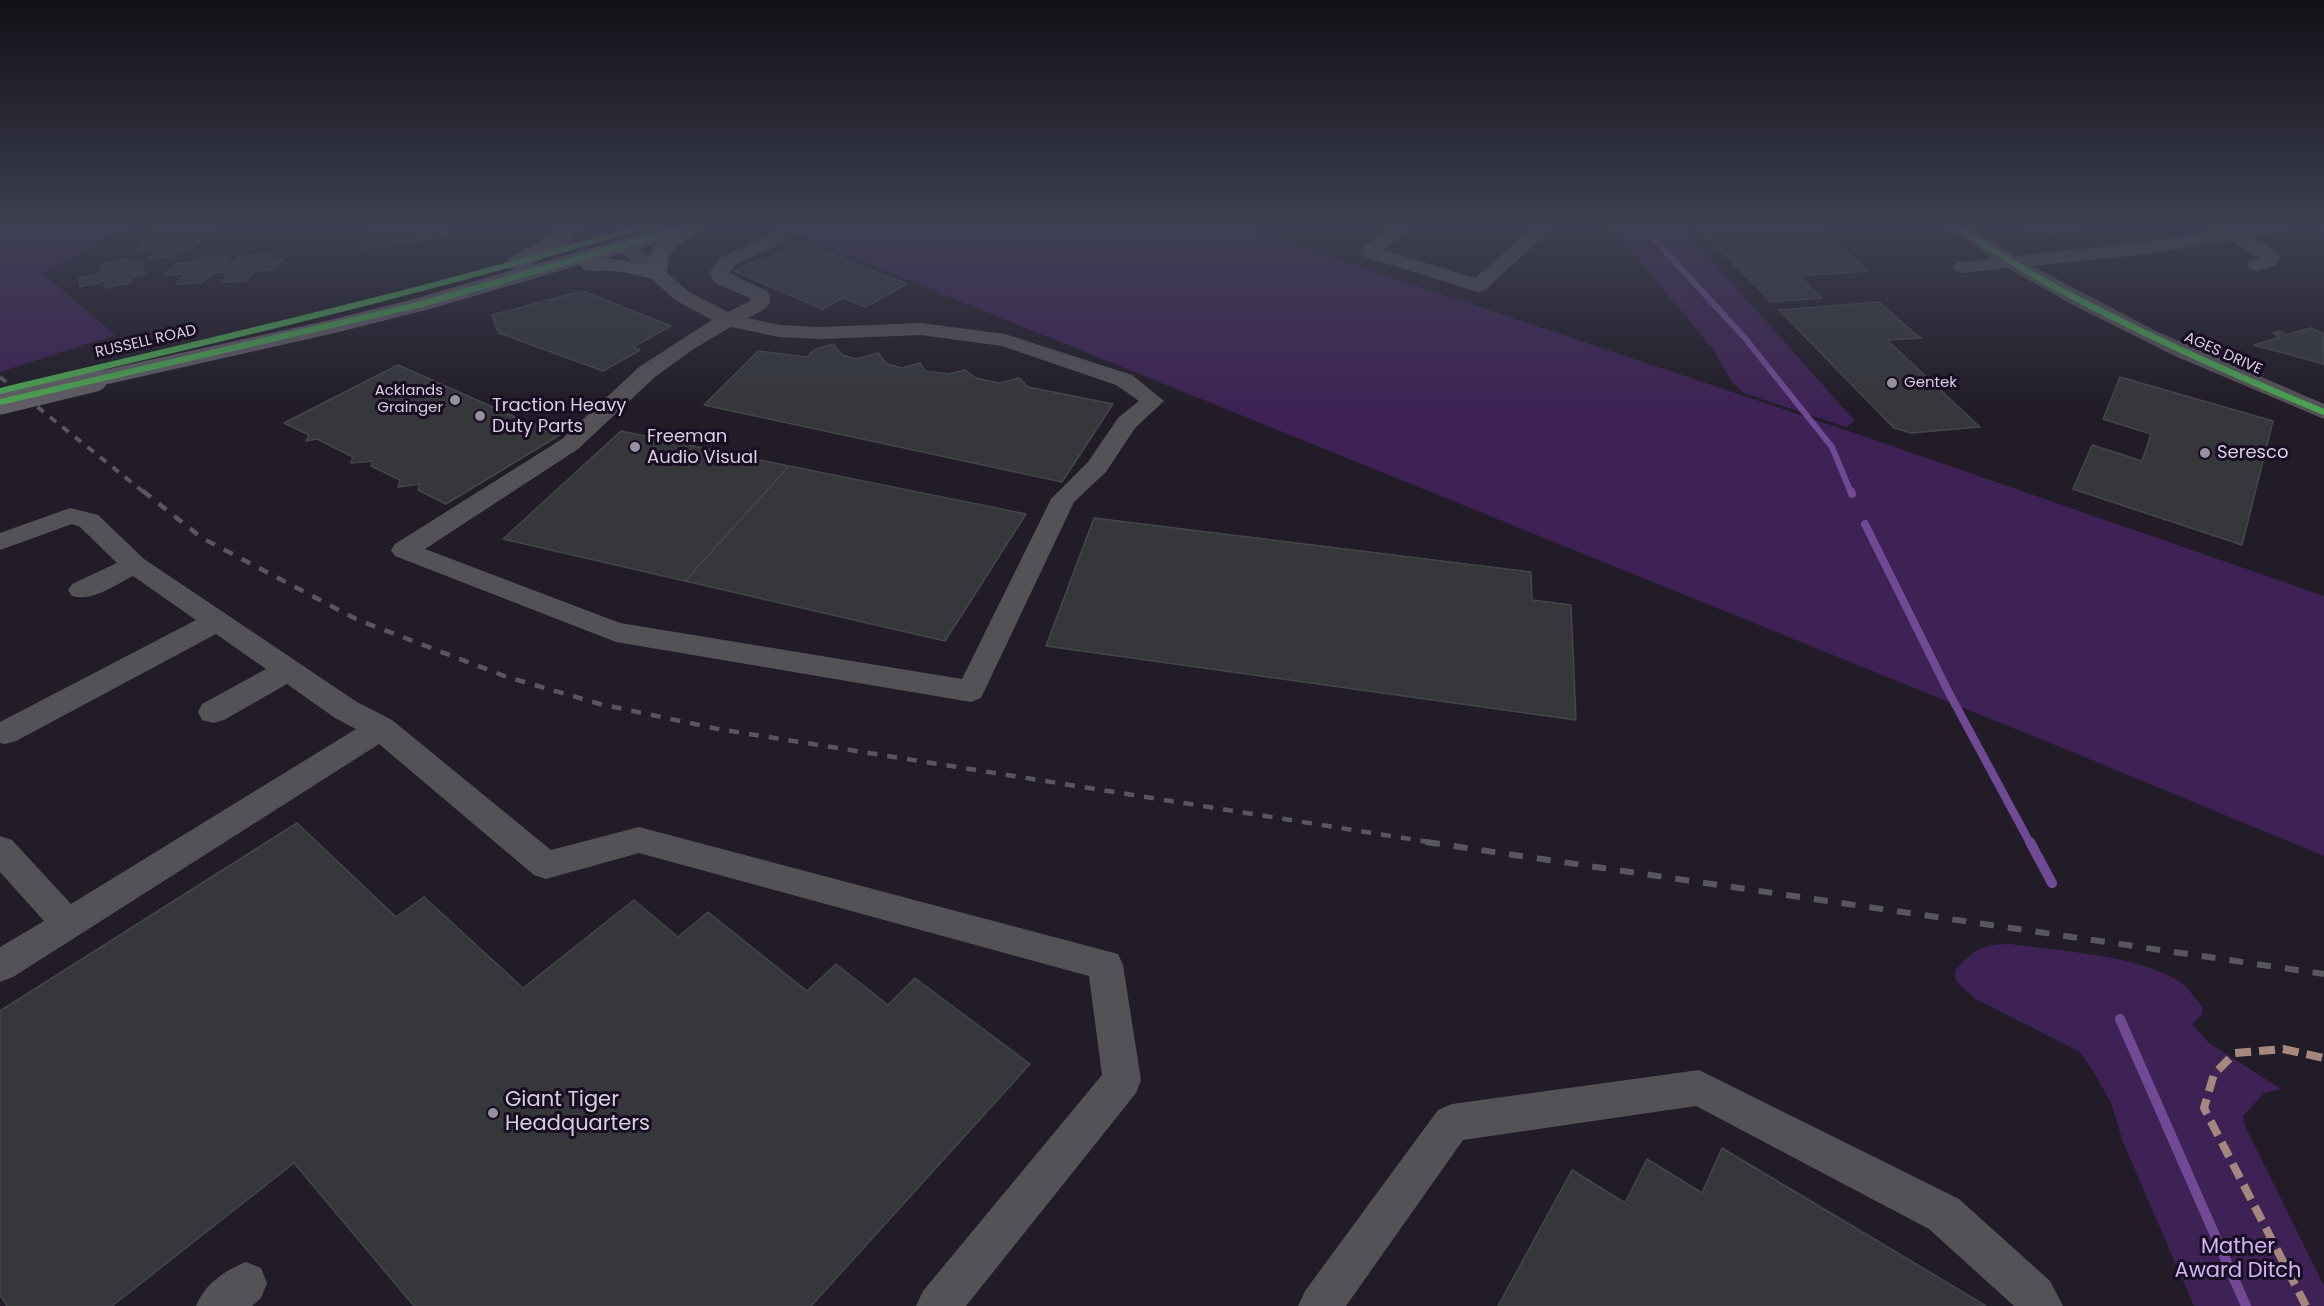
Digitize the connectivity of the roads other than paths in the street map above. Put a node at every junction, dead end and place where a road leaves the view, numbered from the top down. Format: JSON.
{"nodes":[{"id":1,"x":426,"y":288,"type":"edge"},
{"id":2,"x":476,"y":288,"type":"edge"},
{"id":3,"x":673,"y":288,"type":"edge"},
{"id":4,"x":743,"y":288,"type":"edge"},
{"id":5,"x":2058,"y":288,"type":"edge"},
{"id":6,"x":727,"y":320,"type":"junction"},
{"id":7,"x":93,"y":374,"type":"junction"},
{"id":8,"x":0,"y":391,"type":"edge"},
{"id":9,"x":0,"y":402,"type":"edge"},
{"id":10,"x":2324,"y":412,"type":"edge"},
{"id":11,"x":0,"y":542,"type":"edge"},
{"id":12,"x":135,"y":565,"type":"junction"},
{"id":13,"x":82,"y":590,"type":"dead end"},
{"id":14,"x":216,"y":622,"type":"junction"},
{"id":15,"x":288,"y":670,"type":"junction"},
{"id":16,"x":213,"y":712,"type":"dead end"},
{"id":17,"x":381,"y":728,"type":"junction"},
{"id":18,"x":5,"y":733,"type":"dead end"},
{"id":19,"x":0,"y":849,"type":"edge"},
{"id":20,"x":68,"y":924,"type":"junction"},
{"id":21,"x":0,"y":966,"type":"edge"},
{"id":22,"x":938,"y":1306,"type":"edge"},
{"id":23,"x":1320,"y":1306,"type":"edge"},
{"id":24,"x":2041,"y":1306,"type":"edge"}],
"edges":[{"from":1,"to":7,"type":"main road","name":"RUSSELL ROAD"},
{"from":2,"to":7,"type":"main road","name":"RUSSELL ROAD"},
{"from":3,"to":6,"type":"street"},
{"from":4,"to":6,"type":"street"},
{"from":5,"to":10,"type":"street","name":"AGES DRIVE"},
{"from":6,"to":6,"type":"street"},
{"from":7,"to":8,"type":"main road","name":"RUSSELL ROAD"},
{"from":7,"to":9,"type":"main road","name":"RUSSELL ROAD","bridge":true},
{"from":11,"to":12,"type":"street"},
{"from":12,"to":13,"type":"street"},
{"from":12,"to":14,"type":"street"},
{"from":14,"to":15,"type":"street"},
{"from":14,"to":18,"type":"street"},
{"from":15,"to":16,"type":"street"},
{"from":15,"to":17,"type":"street"},
{"from":17,"to":20,"type":"street"},
{"from":17,"to":22,"type":"street"},
{"from":19,"to":20,"type":"street"},
{"from":20,"to":21,"type":"street"},
{"from":23,"to":24,"type":"street"}]}
